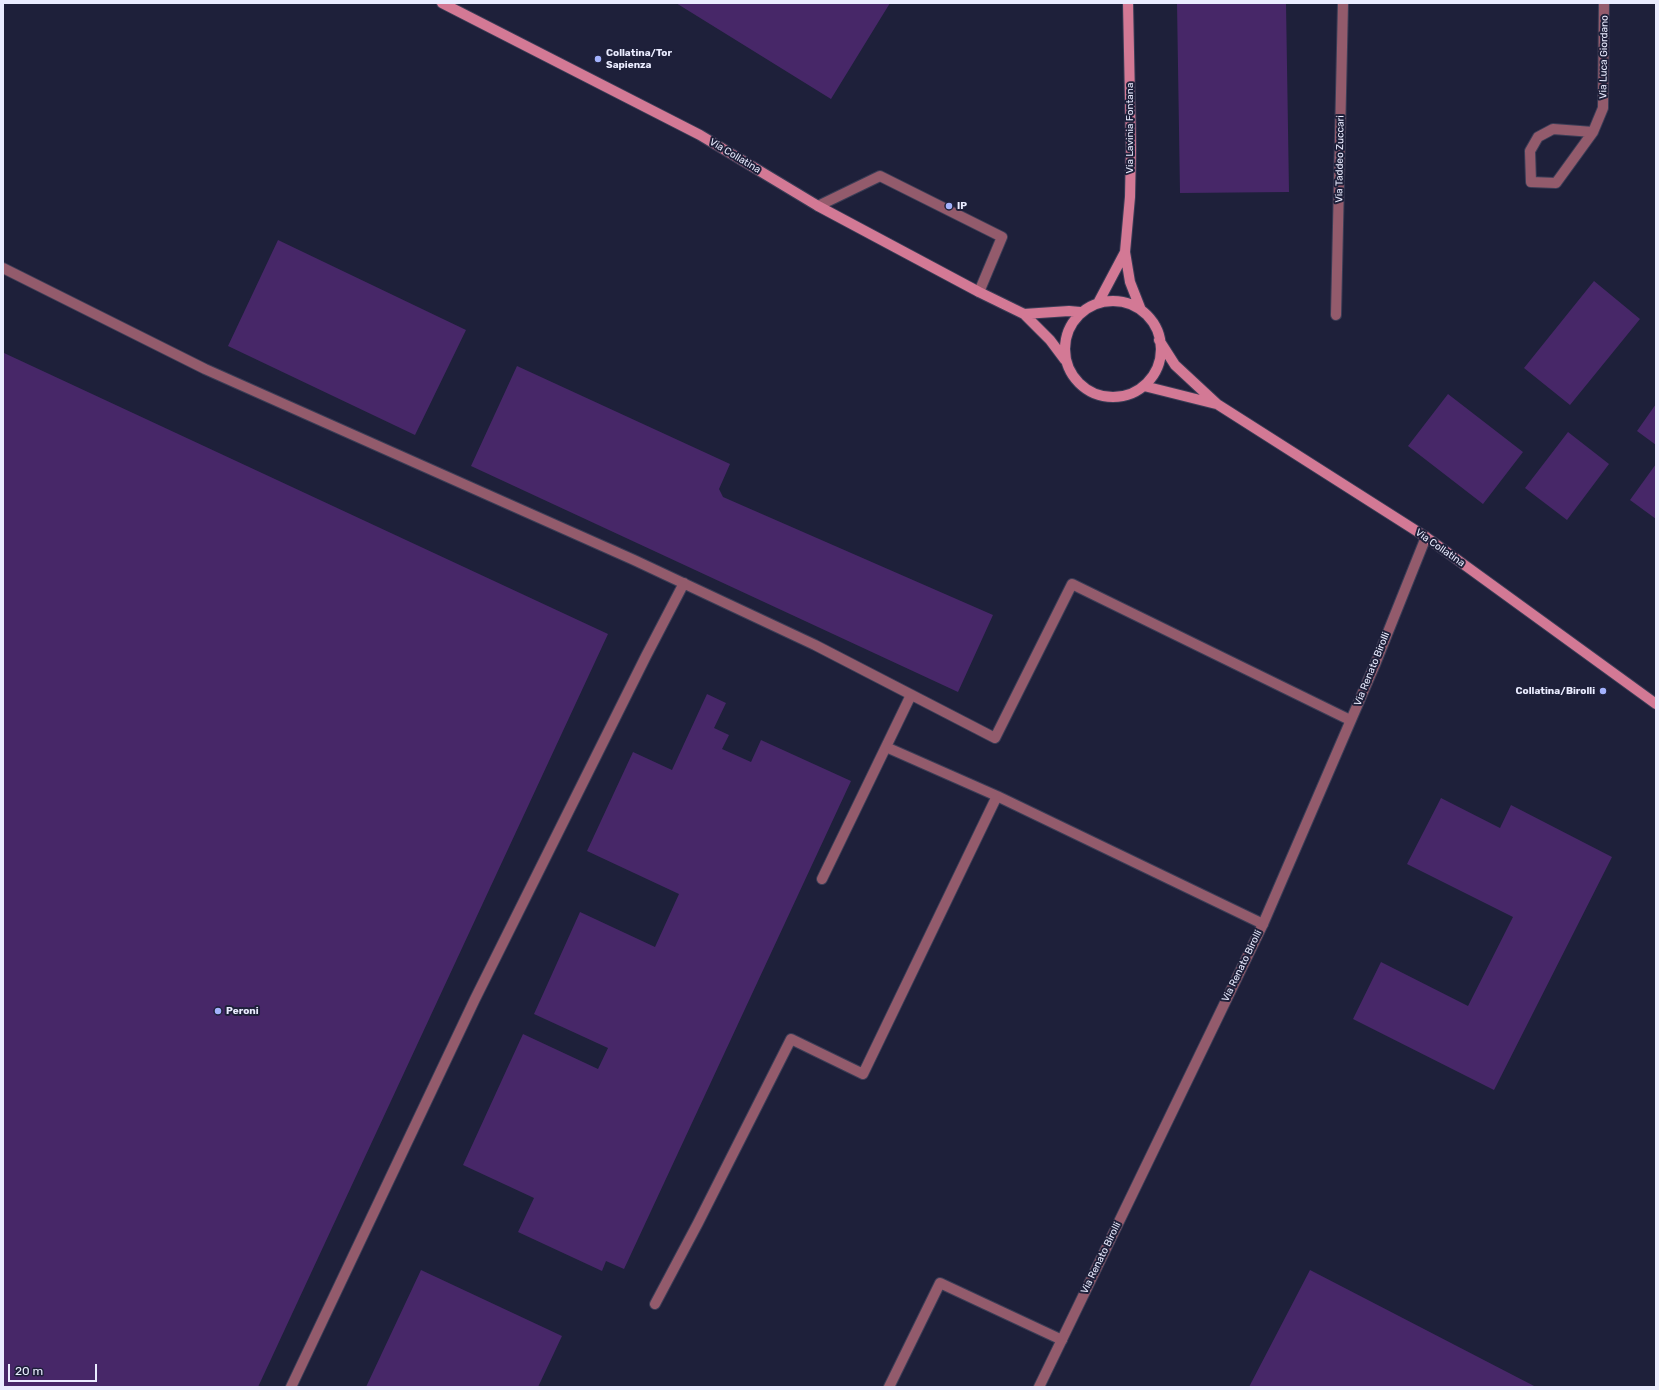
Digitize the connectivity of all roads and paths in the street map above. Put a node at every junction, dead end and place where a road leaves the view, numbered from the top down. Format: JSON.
{"nodes":[{"id":1,"x":442,"y":3,"type":"edge"},
{"id":2,"x":1128,"y":3,"type":"edge"},
{"id":3,"x":1343,"y":3,"type":"edge"},
{"id":4,"x":1604,"y":3,"type":"edge"},
{"id":5,"x":1593,"y":132,"type":"junction"},
{"id":6,"x":818,"y":206,"type":"junction"},
{"id":7,"x":1125,"y":252,"type":"junction"},
{"id":8,"x":3,"y":268,"type":"edge"},
{"id":9,"x":979,"y":292,"type":"junction"},
{"id":10,"x":1098,"y":302,"type":"junction"},
{"id":11,"x":1141,"y":310,"type":"junction"},
{"id":12,"x":1080,"y":312,"type":"junction"},
{"id":13,"x":1024,"y":314,"type":"junction"},
{"id":14,"x":1336,"y":315,"type":"dead end"},
{"id":15,"x":1159,"y":340,"type":"junction"},
{"id":16,"x":1065,"y":360,"type":"junction"},
{"id":17,"x":1144,"y":386,"type":"junction"},
{"id":18,"x":1217,"y":404,"type":"junction"},
{"id":19,"x":1426,"y":537,"type":"junction"},
{"id":20,"x":684,"y":583,"type":"junction"},
{"id":21,"x":911,"y":695,"type":"junction"},
{"id":22,"x":1656,"y":704,"type":"edge"},
{"id":23,"x":1350,"y":720,"type":"junction"},
{"id":24,"x":886,"y":747,"type":"junction"},
{"id":25,"x":997,"y":796,"type":"junction"},
{"id":26,"x":822,"y":879,"type":"dead end"},
{"id":27,"x":1263,"y":924,"type":"junction"},
{"id":28,"x":656,"y":1304,"type":"dead end"},
{"id":29,"x":1062,"y":1340,"type":"junction"},
{"id":30,"x":291,"y":1387,"type":"edge"},
{"id":31,"x":889,"y":1387,"type":"edge"},
{"id":32,"x":1039,"y":1387,"type":"edge"}],
"edges":[{"from":1,"to":6,"type":"street","name":"Via Collatina"},
{"from":2,"to":7,"type":"street","name":"Via Lavinia Fontana"},
{"from":3,"to":14,"type":"street","name":"Via Taddeo Zuccari"},
{"from":4,"to":5,"type":"street","name":"Via Luca Giordano"},
{"from":5,"to":5,"type":"street","name":"Via Luca Giordano"},
{"from":6,"to":9,"type":"street","name":"Via Collatina"},
{"from":6,"to":9,"type":"street"},
{"from":7,"to":10,"type":"street","name":"Via Lavinia Fontana"},
{"from":7,"to":11,"type":"street","name":"Via Lavinia Fontana"},
{"from":8,"to":20,"type":"street"},
{"from":9,"to":13,"type":"street","name":"Via Collatina"},
{"from":10,"to":11,"type":"street"},
{"from":10,"to":12,"type":"street"},
{"from":11,"to":15,"type":"street"},
{"from":12,"to":13,"type":"street","name":"Via Collatina"},
{"from":12,"to":16,"type":"street"},
{"from":13,"to":16,"type":"street","name":"Via Collatina"},
{"from":15,"to":17,"type":"street"},
{"from":15,"to":18,"type":"street","name":"Via Collatina"},
{"from":16,"to":17,"type":"street"},
{"from":17,"to":18,"type":"street","name":"Via Collatina"},
{"from":18,"to":19,"type":"street","name":"Via Collatina"},
{"from":19,"to":22,"type":"street","name":"Via Collatina"},
{"from":19,"to":23,"type":"street","name":"Via Renato Birolli"},
{"from":20,"to":21,"type":"street"},
{"from":20,"to":30,"type":"street"},
{"from":21,"to":23,"type":"street"},
{"from":21,"to":24,"type":"street"},
{"from":23,"to":27,"type":"street","name":"Via Renato Birolli"},
{"from":24,"to":25,"type":"street"},
{"from":24,"to":26,"type":"street"},
{"from":25,"to":27,"type":"street"},
{"from":25,"to":28,"type":"street"},
{"from":27,"to":29,"type":"street","name":"Via Renato Birolli"},
{"from":29,"to":31,"type":"street"},
{"from":29,"to":32,"type":"street","name":"Via Renato Birolli"}]}
